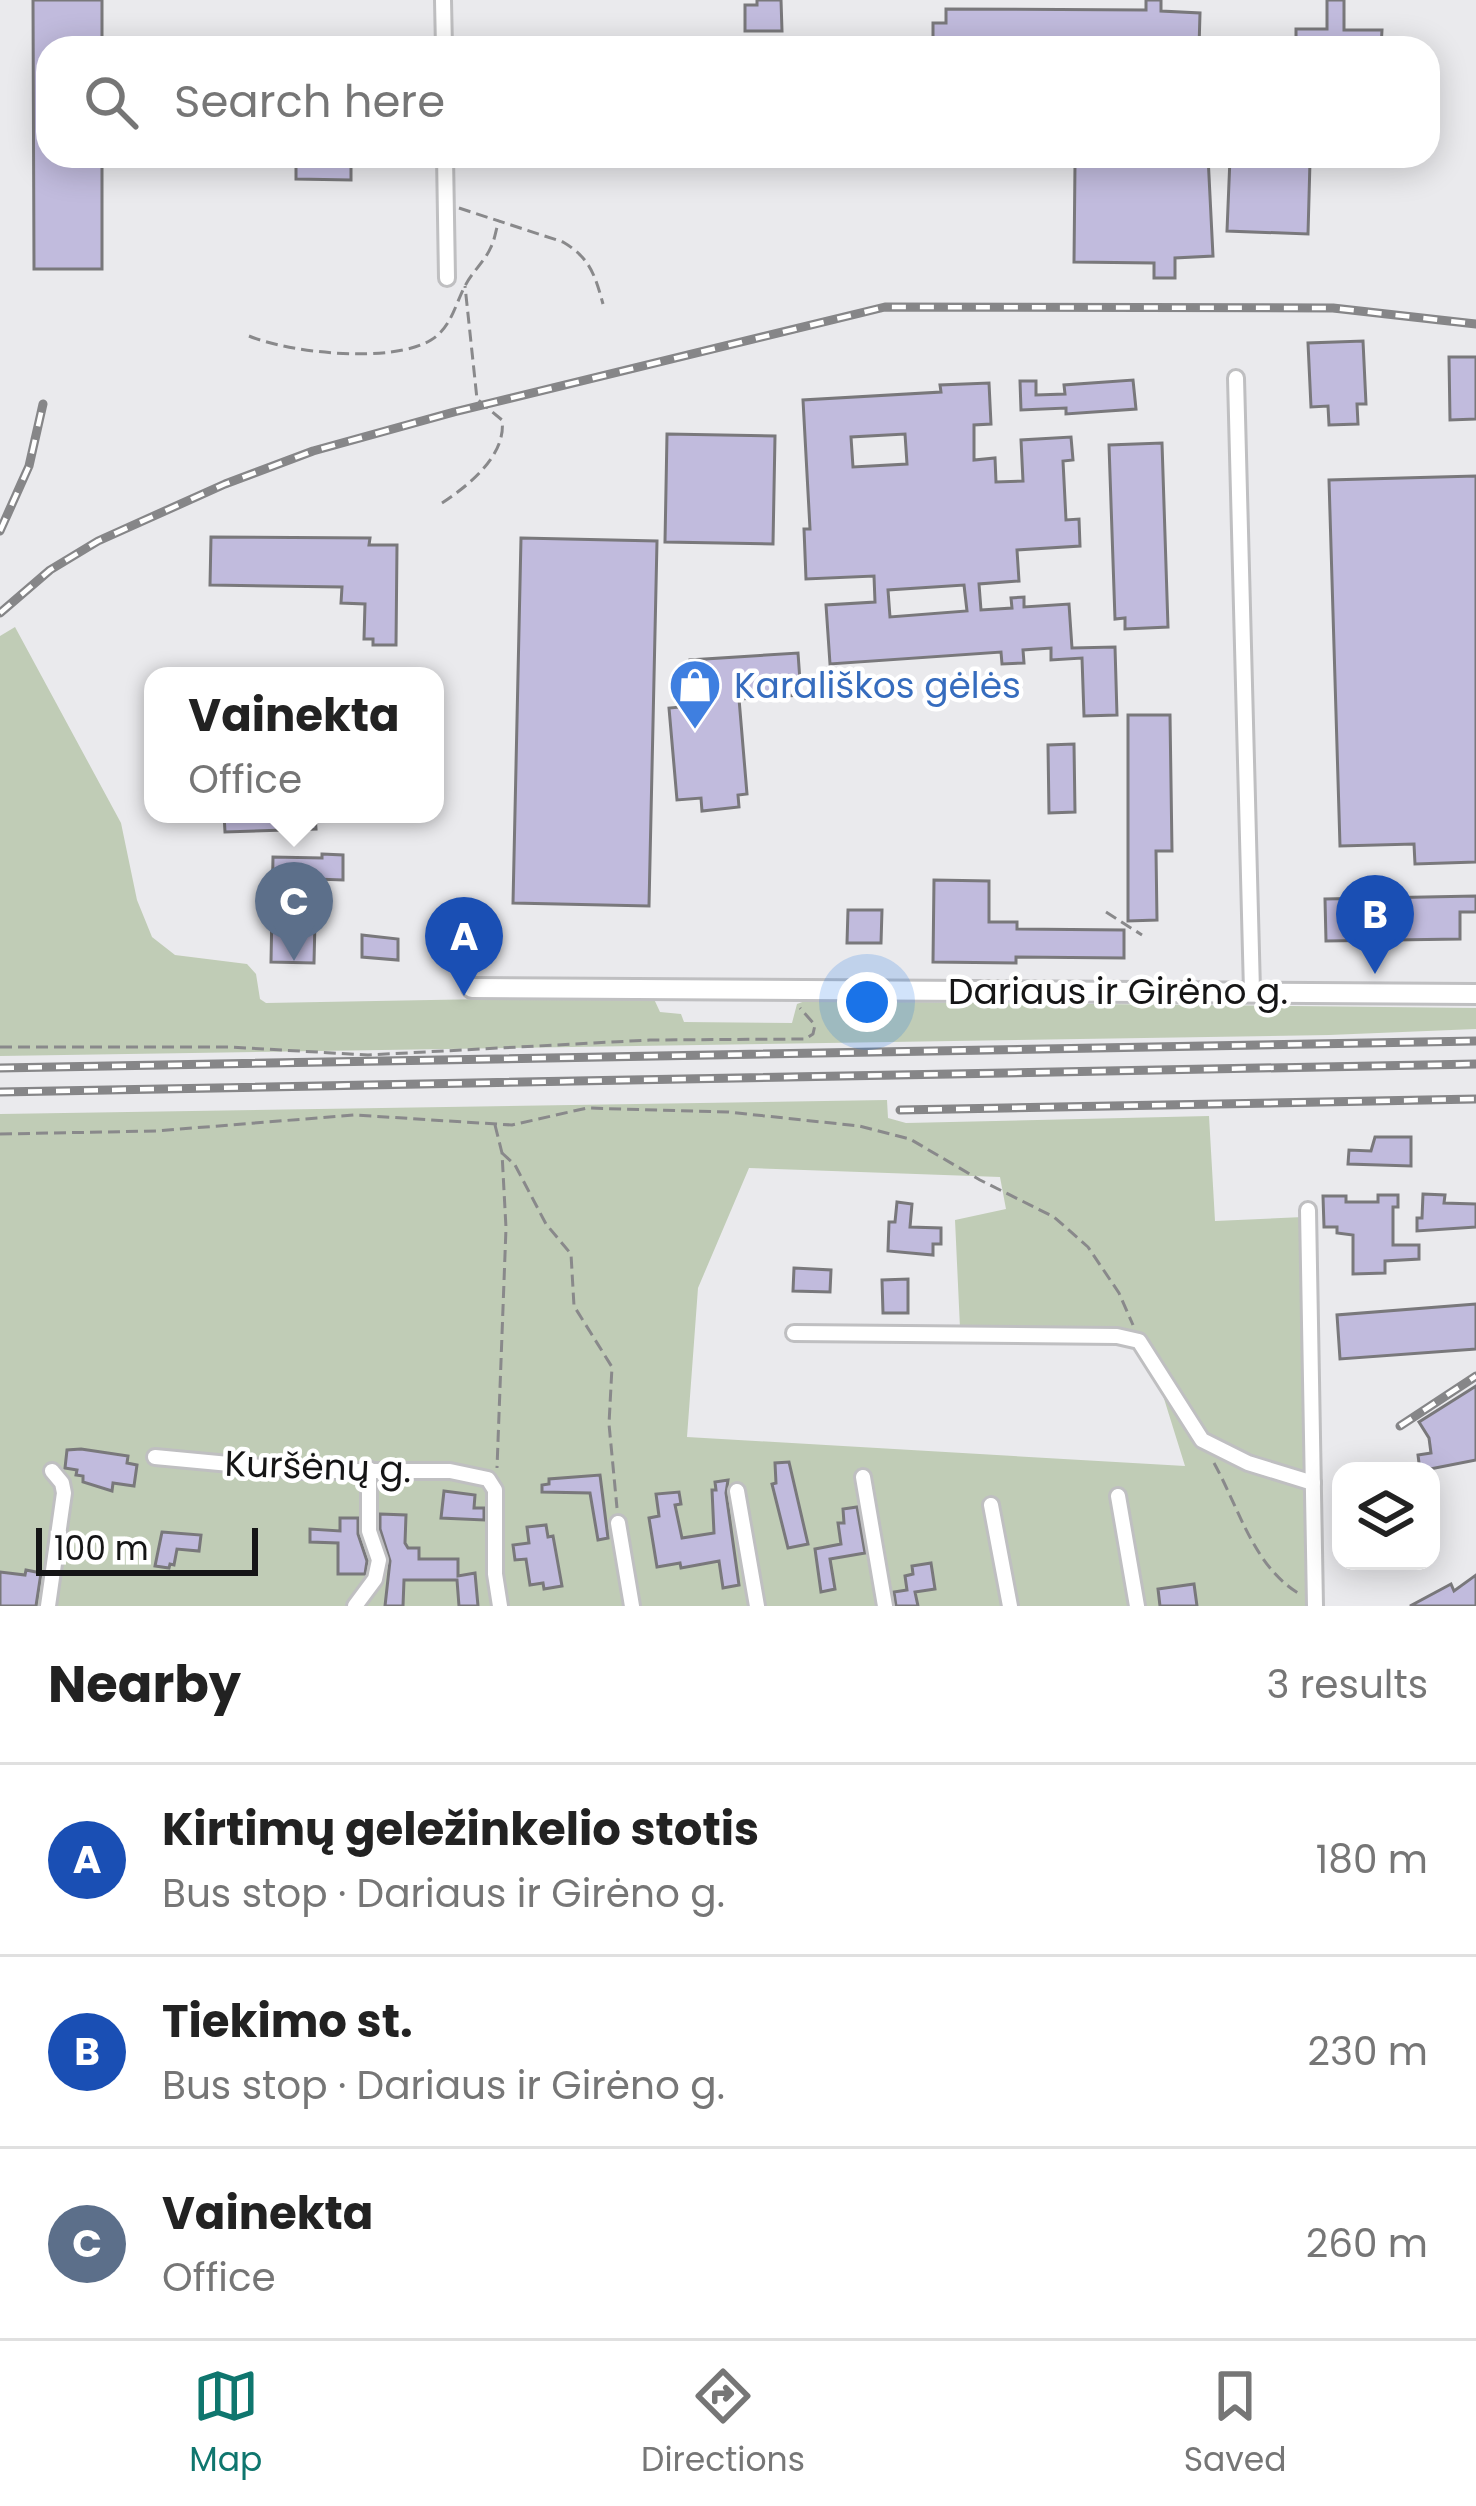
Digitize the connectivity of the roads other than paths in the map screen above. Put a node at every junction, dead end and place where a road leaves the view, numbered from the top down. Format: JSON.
{"nodes":[{"id":1,"x":443,"y":0,"type":"edge"},
{"id":2,"x":444,"y":36,"type":"edge"},
{"id":3,"x":445,"y":168,"type":"edge"},
{"id":4,"x":447,"y":278,"type":"dead end"},
{"id":5,"x":1236,"y":378,"type":"dead end"},
{"id":6,"x":472,"y":988,"type":"dead end"},
{"id":7,"x":1252,"y":992,"type":"junction"},
{"id":8,"x":1476,"y":994,"type":"edge"},
{"id":9,"x":1308,"y":1210,"type":"dead end"},
{"id":10,"x":794,"y":1333,"type":"dead end"},
{"id":11,"x":155,"y":1457,"type":"dead end"},
{"id":12,"x":369,"y":1469,"type":"junction"},
{"id":13,"x":52,"y":1471,"type":"dead end"},
{"id":14,"x":863,"y":1477,"type":"dead end"},
{"id":15,"x":1313,"y":1483,"type":"junction"},
{"id":16,"x":737,"y":1491,"type":"dead end"},
{"id":17,"x":1118,"y":1496,"type":"dead end"},
{"id":18,"x":991,"y":1505,"type":"dead end"},
{"id":19,"x":618,"y":1523,"type":"road end"},
{"id":20,"x":1315,"y":1605,"type":"edge"},
{"id":21,"x":48,"y":1606,"type":"edge"},
{"id":22,"x":355,"y":1606,"type":"edge"},
{"id":23,"x":500,"y":1606,"type":"edge"},
{"id":24,"x":632,"y":1606,"type":"edge"},
{"id":25,"x":757,"y":1606,"type":"edge"},
{"id":26,"x":886,"y":1606,"type":"edge"},
{"id":27,"x":1010,"y":1606,"type":"edge"},
{"id":28,"x":1137,"y":1606,"type":"edge"}],
"edges":[{"from":1,"to":2,"type":"street"},
{"from":3,"to":4,"type":"street"},
{"from":5,"to":7,"type":"street"},
{"from":6,"to":7,"type":"street","name":"Dariaus ir Girėno g."},
{"from":7,"to":8,"type":"street","name":"Dariaus ir Girėno g."},
{"from":9,"to":15,"type":"street"},
{"from":10,"to":15,"type":"street"},
{"from":11,"to":12,"type":"street","name":"Kuršėnų g."},
{"from":12,"to":22,"type":"street"},
{"from":12,"to":23,"type":"street","name":"Kuršėnų g."},
{"from":13,"to":21,"type":"street"},
{"from":14,"to":26,"type":"street"},
{"from":15,"to":20,"type":"street"},
{"from":16,"to":25,"type":"street"},
{"from":17,"to":28,"type":"street"},
{"from":18,"to":27,"type":"street"},
{"from":19,"to":24,"type":"street"}]}
